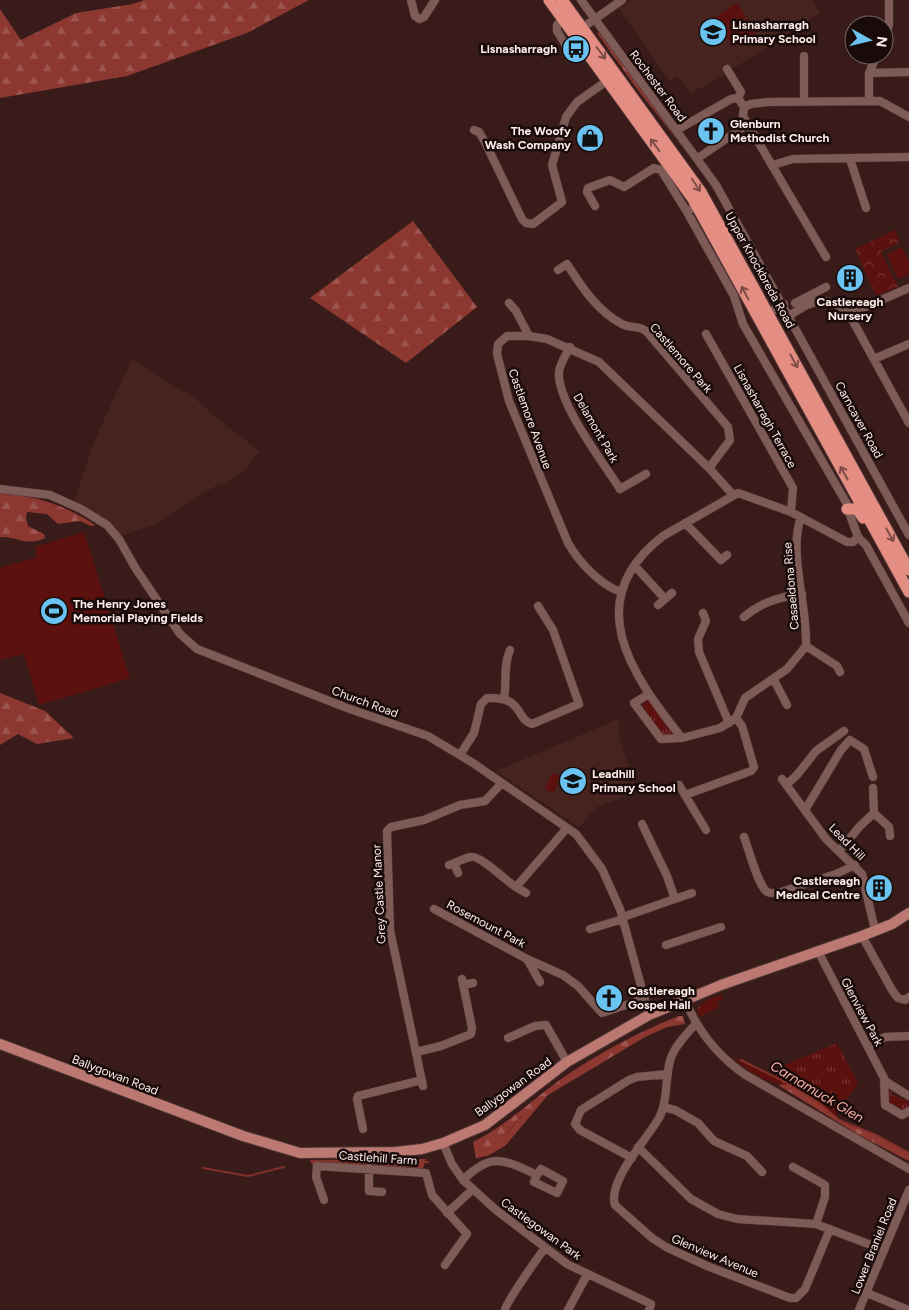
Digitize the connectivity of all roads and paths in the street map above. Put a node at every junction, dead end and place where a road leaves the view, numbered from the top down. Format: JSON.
{"nodes":[{"id":1,"x":411,"y":0,"type":"edge"},
{"id":2,"x":549,"y":0,"type":"edge"},
{"id":3,"x":563,"y":0,"type":"edge"},
{"id":4,"x":581,"y":0,"type":"edge"},
{"id":5,"x":622,"y":0,"type":"edge"},
{"id":6,"x":889,"y":0,"type":"edge"},
{"id":7,"x":432,"y":1,"type":"edge"},
{"id":8,"x":889,"y":15,"type":"edge"},
{"id":9,"x":563,"y":20,"type":"junction"},
{"id":10,"x":589,"y":24,"type":"junction"},
{"id":11,"x":804,"y":56,"type":"dead end"},
{"id":12,"x":573,"y":57,"type":"dead end"},
{"id":13,"x":872,"y":65,"type":"edge"},
{"id":14,"x":727,"y":69,"type":"dead end"},
{"id":15,"x":909,"y":72,"type":"edge"},
{"id":16,"x":869,"y":73,"type":"junction"},
{"id":17,"x":608,"y":80,"type":"junction"},
{"id":18,"x":738,"y":98,"type":"junction"},
{"id":19,"x":869,"y":100,"type":"junction"},
{"id":20,"x":804,"y":101,"type":"junction"},
{"id":21,"x":744,"y":107,"type":"junction"},
{"id":22,"x":909,"y":116,"type":"edge"},
{"id":23,"x":748,"y":124,"type":"junction"},
{"id":24,"x":474,"y":130,"type":"dead end"},
{"id":25,"x":677,"y":130,"type":"junction"},
{"id":26,"x":909,"y":157,"type":"edge"},
{"id":27,"x":698,"y":158,"type":"junction"},
{"id":28,"x":850,"y":159,"type":"junction"},
{"id":29,"x":773,"y":165,"type":"junction"},
{"id":30,"x":595,"y":206,"type":"dead end"},
{"id":31,"x":866,"y":208,"type":"dead end"},
{"id":32,"x":692,"y":209,"type":"junction"},
{"id":33,"x":826,"y":257,"type":"dead end"},
{"id":34,"x":558,"y":270,"type":"dead end"},
{"id":35,"x":826,"y":287,"type":"dead end"},
{"id":36,"x":909,"y":288,"type":"edge"},
{"id":37,"x":807,"y":301,"type":"junction"},
{"id":38,"x":795,"y":303,"type":"dead end"},
{"id":39,"x":509,"y":304,"type":"dead end"},
{"id":40,"x":772,"y":311,"type":"junction"},
{"id":41,"x":849,"y":314,"type":"junction"},
{"id":42,"x":790,"y":315,"type":"junction"},
{"id":43,"x":706,"y":334,"type":"dead end"},
{"id":44,"x":529,"y":336,"type":"junction"},
{"id":45,"x":909,"y":344,"type":"edge"},
{"id":46,"x":570,"y":347,"type":"junction"},
{"id":47,"x":874,"y":359,"type":"junction"},
{"id":48,"x":909,"y":424,"type":"edge"},
{"id":49,"x":709,"y":468,"type":"junction"},
{"id":50,"x":646,"y":474,"type":"dead end"},
{"id":51,"x":0,"y":489,"type":"edge"},
{"id":52,"x":733,"y":495,"type":"junction"},
{"id":53,"x":854,"y":500,"type":"junction"},
{"id":54,"x":791,"y":512,"type":"junction"},
{"id":55,"x":801,"y":517,"type":"junction"},
{"id":56,"x":685,"y":523,"type":"junction"},
{"id":57,"x":909,"y":535,"type":"edge"},
{"id":58,"x":858,"y":537,"type":"junction"},
{"id":59,"x":721,"y":560,"type":"dead end"},
{"id":60,"x":635,"y":566,"type":"junction"},
{"id":61,"x":909,"y":570,"type":"edge"},
{"id":62,"x":621,"y":592,"type":"junction"},
{"id":63,"x":672,"y":593,"type":"dead end"},
{"id":64,"x":909,"y":593,"type":"edge"},
{"id":65,"x":802,"y":594,"type":"junction"},
{"id":66,"x":665,"y":599,"type":"junction"},
{"id":67,"x":658,"y":605,"type":"dead end"},
{"id":68,"x":538,"y":606,"type":"dead end"},
{"id":69,"x":703,"y":613,"type":"dead end"},
{"id":70,"x":744,"y":617,"type":"dead end"},
{"id":71,"x":909,"y":623,"type":"edge"},
{"id":72,"x":806,"y":646,"type":"junction"},
{"id":73,"x":510,"y":650,"type":"dead end"},
{"id":74,"x":840,"y":672,"type":"dead end"},
{"id":75,"x":774,"y":680,"type":"junction"},
{"id":76,"x":649,"y":694,"type":"junction"},
{"id":77,"x":504,"y":699,"type":"junction"},
{"id":78,"x":787,"y":705,"type":"dead end"},
{"id":79,"x":736,"y":718,"type":"junction"},
{"id":80,"x":728,"y":723,"type":"junction"},
{"id":81,"x":844,"y":731,"type":"dead end"},
{"id":82,"x":682,"y":738,"type":"junction"},
{"id":83,"x":460,"y":755,"type":"junction"},
{"id":84,"x":873,"y":777,"type":"dead end"},
{"id":85,"x":502,"y":784,"type":"junction"},
{"id":86,"x":679,"y":785,"type":"dead end"},
{"id":87,"x":873,"y":788,"type":"dead end"},
{"id":88,"x":685,"y":795,"type":"junction"},
{"id":89,"x":805,"y":810,"type":"junction"},
{"id":90,"x":874,"y":814,"type":"junction"},
{"id":91,"x":642,"y":824,"type":"dead end"},
{"id":92,"x":567,"y":828,"type":"junction"},
{"id":93,"x":706,"y":830,"type":"dead end"},
{"id":94,"x":890,"y":836,"type":"dead end"},
{"id":95,"x":744,"y":837,"type":"dead end"},
{"id":96,"x":840,"y":850,"type":"junction"},
{"id":97,"x":855,"y":865,"type":"junction"},
{"id":98,"x":458,"y":873,"type":"dead end"},
{"id":99,"x":516,"y":887,"type":"junction"},
{"id":100,"x":526,"y":893,"type":"dead end"},
{"id":101,"x":692,"y":893,"type":"dead end"},
{"id":102,"x":675,"y":899,"type":"junction"},
{"id":103,"x":434,"y":909,"type":"dead end"},
{"id":104,"x":909,"y":912,"type":"edge"},
{"id":105,"x":623,"y":918,"type":"junction"},
{"id":106,"x":721,"y":927,"type":"dead end"},
{"id":107,"x":590,"y":929,"type":"dead end"},
{"id":108,"x":875,"y":930,"type":"junction"},
{"id":109,"x":862,"y":936,"type":"junction"},
{"id":110,"x":666,"y":945,"type":"dead end"},
{"id":111,"x":819,"y":953,"type":"junction"},
{"id":112,"x":527,"y":959,"type":"junction"},
{"id":113,"x":540,"y":982,"type":"dead end"},
{"id":114,"x":473,"y":983,"type":"dead end"},
{"id":115,"x":909,"y":997,"type":"edge"},
{"id":116,"x":644,"y":999,"type":"junction"},
{"id":117,"x":685,"y":1000,"type":"junction"},
{"id":118,"x":649,"y":1015,"type":"junction"},
{"id":119,"x":696,"y":1024,"type":"junction"},
{"id":120,"x":909,"y":1036,"type":"edge"},
{"id":121,"x":508,"y":1038,"type":"dead end"},
{"id":122,"x":0,"y":1044,"type":"edge"},
{"id":123,"x":868,"y":1047,"type":"junction"},
{"id":124,"x":416,"y":1052,"type":"junction"},
{"id":125,"x":567,"y":1062,"type":"junction"},
{"id":126,"x":668,"y":1074,"type":"junction"},
{"id":127,"x":884,"y":1082,"type":"junction"},
{"id":128,"x":909,"y":1096,"type":"edge"},
{"id":129,"x":663,"y":1107,"type":"junction"},
{"id":130,"x":909,"y":1111,"type":"edge"},
{"id":131,"x":360,"y":1115,"type":"junction"},
{"id":132,"x":350,"y":1116,"type":"dead end"},
{"id":133,"x":363,"y":1130,"type":"dead end"},
{"id":134,"x":443,"y":1144,"type":"junction"},
{"id":135,"x":638,"y":1148,"type":"junction"},
{"id":136,"x":632,"y":1158,"type":"junction"},
{"id":137,"x":793,"y":1167,"type":"dead end"},
{"id":138,"x":369,"y":1168,"type":"junction"},
{"id":139,"x":909,"y":1169,"type":"edge"},
{"id":140,"x":762,"y":1172,"type":"dead end"},
{"id":141,"x":537,"y":1175,"type":"dead end"},
{"id":142,"x":463,"y":1180,"type":"junction"},
{"id":143,"x":472,"y":1190,"type":"junction"},
{"id":144,"x":909,"y":1190,"type":"edge"},
{"id":145,"x":382,"y":1192,"type":"dead end"},
{"id":146,"x":324,"y":1200,"type":"dead end"},
{"id":147,"x":447,"y":1213,"type":"junction"},
{"id":148,"x":816,"y":1224,"type":"junction"},
{"id":149,"x":830,"y":1229,"type":"junction"},
{"id":150,"x":545,"y":1248,"type":"junction"},
{"id":151,"x":884,"y":1250,"type":"junction"},
{"id":152,"x":445,"y":1265,"type":"dead end"},
{"id":153,"x":587,"y":1276,"type":"junction"},
{"id":154,"x":867,"y":1293,"type":"junction"},
{"id":155,"x":505,"y":1310,"type":"edge"},
{"id":156,"x":568,"y":1310,"type":"edge"},
{"id":157,"x":649,"y":1310,"type":"edge"},
{"id":158,"x":859,"y":1310,"type":"edge"},
{"id":159,"x":908,"y":1310,"type":"edge"}],
"edges":[{"from":1,"to":7,"type":"street"},
{"from":2,"to":9,"type":"highway","name":"Upper Knockbreda Road"},
{"from":3,"to":10,"type":"highway","name":"Upper Knockbreda Road"},
{"from":4,"to":10,"type":"street","name":"Rochester Road"},
{"from":5,"to":10,"type":"street"},
{"from":6,"to":8,"type":"street"},
{"from":9,"to":12,"type":"street"},
{"from":9,"to":17,"type":"highway","name":"Upper Knockbreda Road"},
{"from":10,"to":25,"type":"street","name":"Rochester Road"},
{"from":10,"to":40,"type":"highway","name":"Upper Knockbreda Road","one_way":true},
{"from":11,"to":20,"type":"street"},
{"from":13,"to":16,"type":"street"},
{"from":14,"to":18,"type":"street"},
{"from":15,"to":16,"type":"street"},
{"from":16,"to":19,"type":"street"},
{"from":17,"to":24,"type":"street"},
{"from":32,"to":17,"type":"highway","name":"Upper Knockbreda Road","one_way":true},
{"from":18,"to":21,"type":"street"},
{"from":18,"to":25,"type":"street"},
{"from":19,"to":20,"type":"street"},
{"from":19,"to":22,"type":"street"},
{"from":20,"to":21,"type":"street"},
{"from":21,"to":23,"type":"street"},
{"from":23,"to":27,"type":"street"},
{"from":23,"to":29,"type":"street"},
{"from":25,"to":27,"type":"street","name":"Rochester Road"},
{"from":26,"to":28,"type":"street"},
{"from":27,"to":40,"type":"street","name":"Rochester Road"},
{"from":28,"to":29,"type":"street"},
{"from":28,"to":31,"type":"street"},
{"from":29,"to":33,"type":"street"},
{"from":30,"to":32,"type":"street","name":"Upper Knockbreda Road"},
{"from":40,"to":32,"type":"highway","name":"Upper Knockbreda Road","one_way":true},
{"from":32,"to":53,"type":"street","name":"Upper Knockbreda Road"},
{"from":34,"to":49,"type":"street","name":"Castlemore Park"},
{"from":35,"to":37,"type":"street"},
{"from":36,"to":41,"type":"street"},
{"from":37,"to":38,"type":"street"},
{"from":37,"to":41,"type":"street"},
{"from":37,"to":42,"type":"street"},
{"from":39,"to":44,"type":"street"},
{"from":40,"to":42,"type":"street","name":"Rochester Road"},
{"from":40,"to":53,"type":"highway","name":"Upper Knockbreda Road"},
{"from":41,"to":47,"type":"street"},
{"from":42,"to":57,"type":"street","name":"Carncaver Road"},
{"from":43,"to":54,"type":"street","name":"Lisnasharragh Terrace"},
{"from":44,"to":46,"type":"street","name":"Castlemore Avenue"},
{"from":44,"to":62,"type":"street","name":"Castlemore Avenue"},
{"from":45,"to":47,"type":"street"},
{"from":46,"to":49,"type":"street","name":"Castlemore Avenue"},
{"from":46,"to":50,"type":"street","name":"Delamont Park"},
{"from":47,"to":48,"type":"street"},
{"from":49,"to":52,"type":"street","name":"Castlemore Avenue"},
{"from":51,"to":83,"type":"street","name":"Church Road"},
{"from":52,"to":54,"type":"street"},
{"from":52,"to":56,"type":"street"},
{"from":53,"to":58,"type":"street"},
{"from":53,"to":61,"type":"highway","name":"Upper Knockbreda Road","one_way":true},
{"from":53,"to":64,"type":"highway","name":"Upper Knockbreda Road"},
{"from":54,"to":55,"type":"street"},
{"from":55,"to":58,"type":"street"},
{"from":55,"to":65,"type":"street","name":"Casaeldona Rise"},
{"from":56,"to":59,"type":"street"},
{"from":56,"to":60,"type":"street"},
{"from":58,"to":71,"type":"street"},
{"from":60,"to":62,"type":"street"},
{"from":60,"to":66,"type":"street"},
{"from":62,"to":76,"type":"street"},
{"from":63,"to":66,"type":"street"},
{"from":65,"to":70,"type":"street"},
{"from":65,"to":72,"type":"street","name":"Casaeldona Rise"},
{"from":66,"to":67,"type":"street"},
{"from":68,"to":77,"type":"street"},
{"from":69,"to":80,"type":"street"},
{"from":72,"to":74,"type":"street"},
{"from":72,"to":75,"type":"street","name":"Casaeldona Rise"},
{"from":73,"to":77,"type":"street"},
{"from":75,"to":78,"type":"street"},
{"from":75,"to":79,"type":"street","name":"Casaeldona Rise"},
{"from":76,"to":82,"type":"street"},
{"from":76,"to":82,"type":"street"},
{"from":77,"to":83,"type":"street"},
{"from":79,"to":80,"type":"street"},
{"from":79,"to":88,"type":"street"},
{"from":80,"to":82,"type":"street"},
{"from":81,"to":89,"type":"street","name":"Lead Hill"},
{"from":83,"to":85,"type":"street","name":"Church Road"},
{"from":84,"to":89,"type":"street"},
{"from":85,"to":92,"type":"street","name":"Church Road"},
{"from":85,"to":124,"type":"street","name":"Grey Castle Manor"},
{"from":86,"to":88,"type":"street"},
{"from":87,"to":90,"type":"street"},
{"from":88,"to":93,"type":"street"},
{"from":89,"to":96,"type":"street","name":"Lead Hill"},
{"from":90,"to":94,"type":"street"},
{"from":90,"to":96,"type":"street"},
{"from":91,"to":102,"type":"street"},
{"from":92,"to":99,"type":"street"},
{"from":92,"to":105,"type":"street","name":"Church Road"},
{"from":95,"to":97,"type":"street"},
{"from":96,"to":97,"type":"street","name":"Lead Hill"},
{"from":97,"to":108,"type":"street","name":"Lead Hill"},
{"from":98,"to":99,"type":"street"},
{"from":99,"to":100,"type":"street"},
{"from":101,"to":102,"type":"street"},
{"from":102,"to":105,"type":"street"},
{"from":103,"to":112,"type":"street","name":"Rosemount Park"},
{"from":104,"to":108,"type":"main road","name":"Ballygowan Road"},
{"from":105,"to":107,"type":"street"},
{"from":105,"to":116,"type":"street","name":"Church Road"},
{"from":106,"to":110,"type":"street"},
{"from":108,"to":109,"type":"main road","name":"Ballygowan Road"},
{"from":109,"to":111,"type":"main road","name":"Ballygowan Road"},
{"from":109,"to":115,"type":"street"},
{"from":111,"to":117,"type":"main road","name":"Ballygowan Road"},
{"from":111,"to":123,"type":"street","name":"Glenview Park"},
{"from":112,"to":113,"type":"street","name":"Rosemount Park"},
{"from":112,"to":116,"type":"street","name":"Rosemount Park"},
{"from":114,"to":124,"type":"street"},
{"from":116,"to":118,"type":"street","name":"Church Road"},
{"from":117,"to":118,"type":"main road","name":"Ballygowan Road"},
{"from":117,"to":119,"type":"street"},
{"from":118,"to":125,"type":"main road","name":"Ballygowan Road"},
{"from":119,"to":126,"type":"street","name":"Glenview Avenue"},
{"from":119,"to":139,"type":"street"},
{"from":120,"to":123,"type":"street"},
{"from":121,"to":125,"type":"street"},
{"from":122,"to":134,"type":"main road","name":"Ballygowan Road"},
{"from":123,"to":127,"type":"street","name":"Glenview Park"},
{"from":124,"to":131,"type":"street","name":"Grey Castle Manor"},
{"from":125,"to":134,"type":"main road","name":"Ballygowan Road"},
{"from":126,"to":129,"type":"street","name":"Glenview Avenue"},
{"from":126,"to":136,"type":"street"},
{"from":127,"to":128,"type":"street"},
{"from":127,"to":130,"type":"street","name":"Glenview Park"},
{"from":129,"to":135,"type":"street","name":"Glenview Avenue"},
{"from":129,"to":140,"type":"street"},
{"from":131,"to":132,"type":"street"},
{"from":131,"to":133,"type":"street"},
{"from":134,"to":142,"type":"street","name":"Castlegowan Park"},
{"from":135,"to":136,"type":"street","name":"Glenview Avenue"},
{"from":135,"to":148,"type":"street"},
{"from":136,"to":149,"type":"street","name":"Glenview Avenue"},
{"from":137,"to":148,"type":"street"},
{"from":138,"to":145,"type":"street"},
{"from":138,"to":146,"type":"street","name":"Castlehill Farm"},
{"from":138,"to":147,"type":"street","name":"Castlehill Farm"},
{"from":141,"to":142,"type":"street"},
{"from":142,"to":143,"type":"street","name":"Castlegowan Park"},
{"from":143,"to":147,"type":"street"},
{"from":143,"to":150,"type":"street","name":"Castlegowan Park"},
{"from":144,"to":151,"type":"street","name":"Lower Braniel Road"},
{"from":147,"to":152,"type":"street","name":"Castlehill Farm"},
{"from":148,"to":149,"type":"street"},
{"from":149,"to":151,"type":"street"},
{"from":150,"to":153,"type":"street","name":"Castlegowan Park"},
{"from":150,"to":155,"type":"street"},
{"from":151,"to":154,"type":"street","name":"Lower Braniel Road"},
{"from":153,"to":156,"type":"street"},
{"from":153,"to":157,"type":"street","name":"Castlegowan Park"},
{"from":154,"to":158,"type":"street","name":"Lower Braniel Road"},
{"from":154,"to":159,"type":"street"}]}
